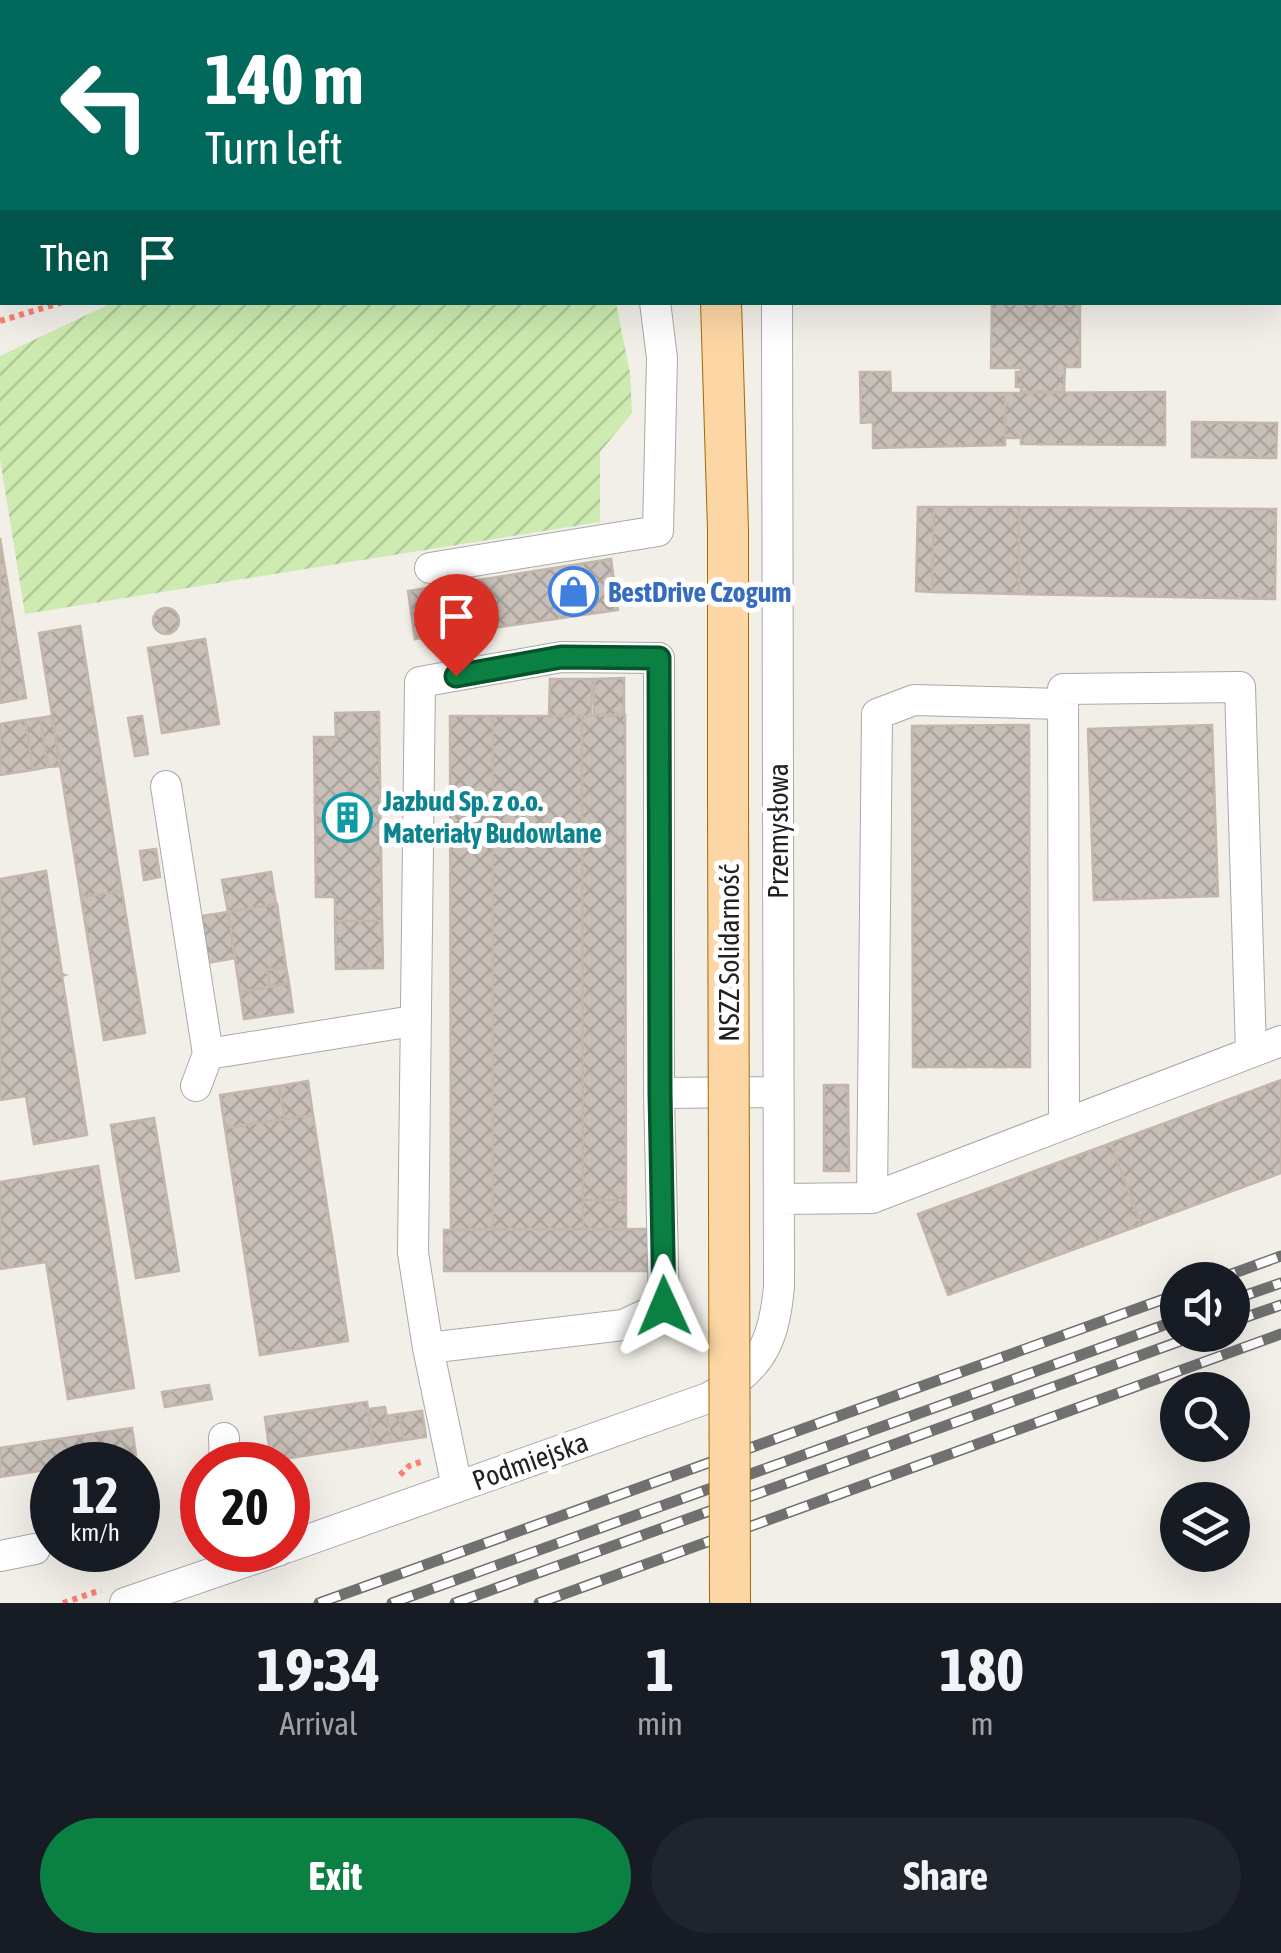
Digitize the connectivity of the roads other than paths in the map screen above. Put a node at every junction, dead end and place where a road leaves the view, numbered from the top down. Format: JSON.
{"nodes":[{"id":1,"x":656,"y":305,"type":"edge"},
{"id":2,"x":721,"y":305,"type":"edge"},
{"id":3,"x":776,"y":305,"type":"edge"},
{"id":4,"x":430,"y":568,"type":"dead end"},
{"id":5,"x":1062,"y":704,"type":"junction"},
{"id":6,"x":166,"y":786,"type":"dead end"},
{"id":7,"x":413,"y":1021,"type":"junction"},
{"id":8,"x":1281,"y":1041,"type":"edge"},
{"id":9,"x":1251,"y":1052,"type":"junction"},
{"id":10,"x":208,"y":1054,"type":"junction"},
{"id":11,"x":196,"y":1086,"type":"dead end"},
{"id":12,"x":778,"y":1092,"type":"junction"},
{"id":13,"x":660,"y":1093,"type":"junction"},
{"id":14,"x":1064,"y":1123,"type":"junction"},
{"id":15,"x":778,"y":1198,"type":"junction"},
{"id":16,"x":872,"y":1198,"type":"junction"},
{"id":17,"x":428,"y":1348,"type":"junction"},
{"id":18,"x":760,"y":1355,"type":"joint"},
{"id":19,"x":458,"y":1487,"type":"junction"},
{"id":20,"x":310,"y":1539,"type":"edge"},
{"id":21,"x":30,"y":1550,"type":"edge"},
{"id":22,"x":0,"y":1556,"type":"edge"},
{"id":23,"x":202,"y":1572,"type":"edge"},
{"id":24,"x":125,"y":1603,"type":"edge"},
{"id":25,"x":730,"y":1603,"type":"edge"}],
"edges":[{"from":1,"to":4,"type":"street"},
{"from":2,"to":25,"type":"main road","name":"NSZZ Solidarność","bridge":true},
{"from":3,"to":12,"type":"street","name":"Przemysłowa"},
{"from":5,"to":9,"type":"street"},
{"from":5,"to":14,"type":"street"},
{"from":5,"to":16,"type":"street"},
{"from":6,"to":10,"type":"street"},
{"from":7,"to":10,"type":"street"},
{"from":7,"to":13,"type":"street"},
{"from":7,"to":17,"type":"street"},
{"from":8,"to":9,"type":"street"},
{"from":9,"to":14,"type":"street"},
{"from":10,"to":11,"type":"street"},
{"from":12,"to":13,"type":"street"},
{"from":12,"to":15,"type":"street","name":"Przemysłowa"},
{"from":13,"to":17,"type":"street"},
{"from":14,"to":16,"type":"street"},
{"from":15,"to":16,"type":"street"},
{"from":15,"to":18,"type":"street","name":"Przemysłowa"},
{"from":17,"to":19,"type":"street"},
{"from":18,"to":19,"type":"street","name":"Podmiejska"},
{"from":19,"to":20,"type":"street","name":"Podmiejska"},
{"from":21,"to":22,"type":"street"},
{"from":23,"to":24,"type":"street"}]}
